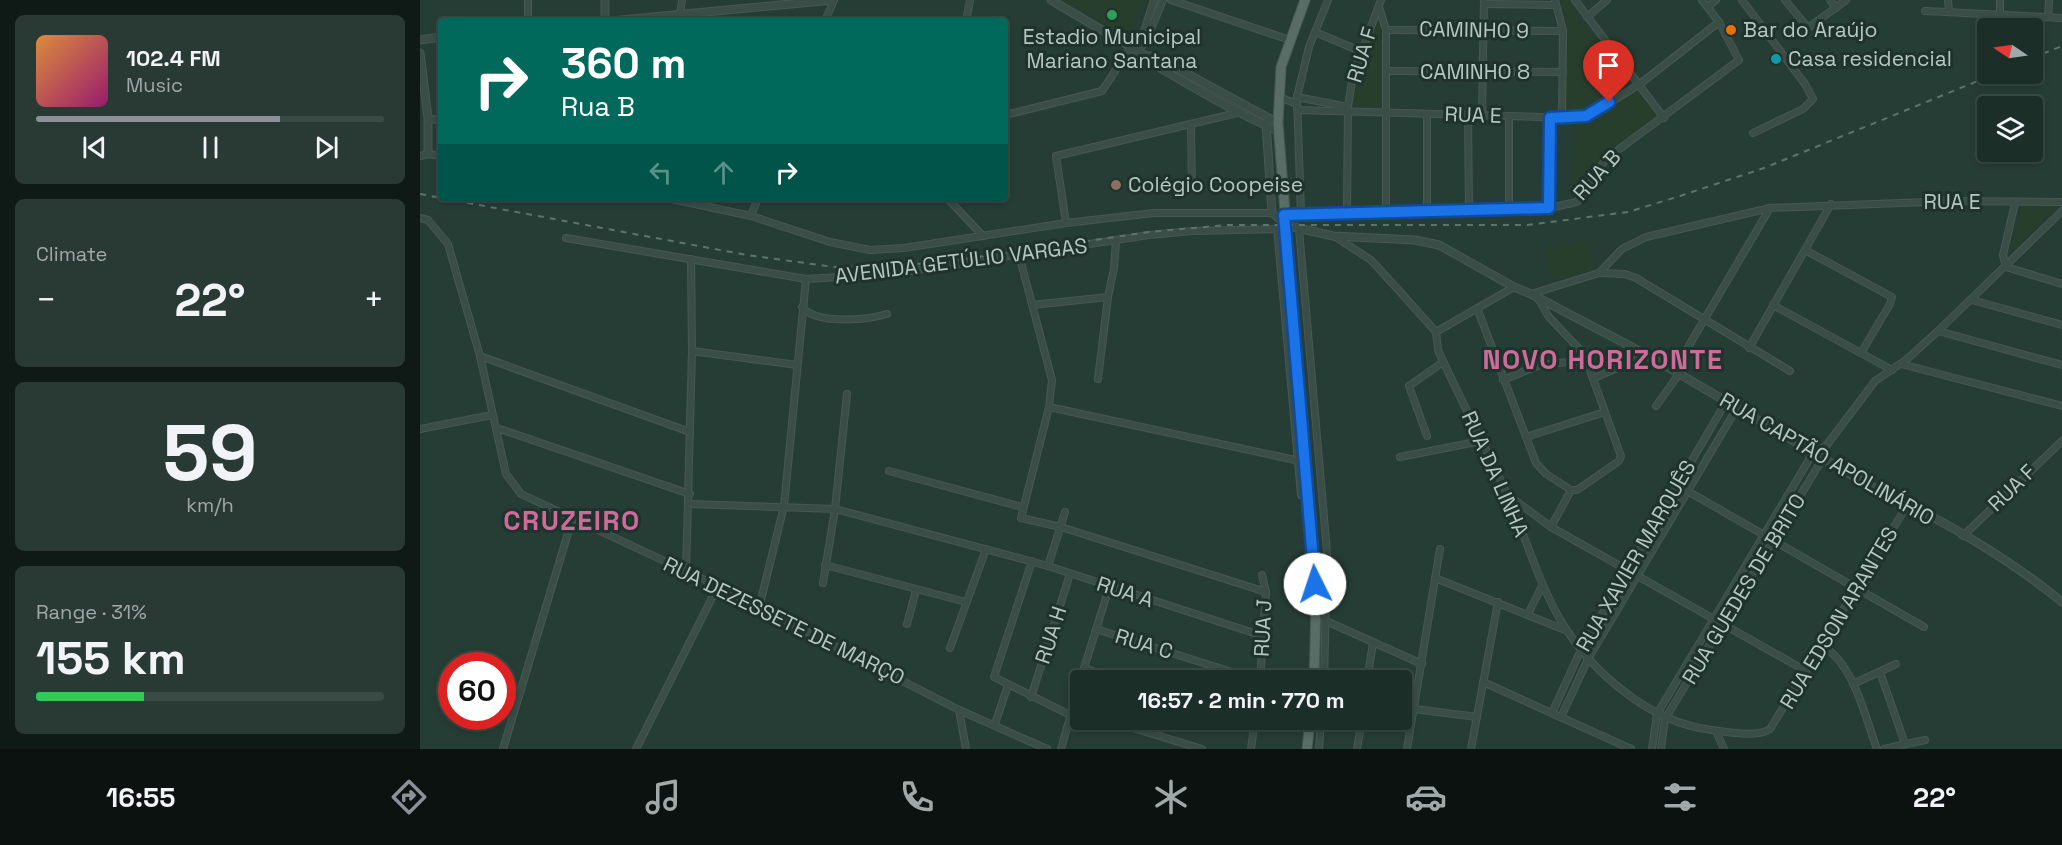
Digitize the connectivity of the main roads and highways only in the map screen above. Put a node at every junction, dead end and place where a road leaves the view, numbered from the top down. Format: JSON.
{"nodes":[{"id":1,"x":1305,"y":0,"type":"edge"},
{"id":2,"x":1314,"y":670,"type":"edge"},
{"id":3,"x":1309,"y":730,"type":"edge"},
{"id":4,"x":1307,"y":745,"type":"edge"}],
"edges":[{"from":1,"to":2,"type":"main road"},
{"from":3,"to":4,"type":"main road"}]}
